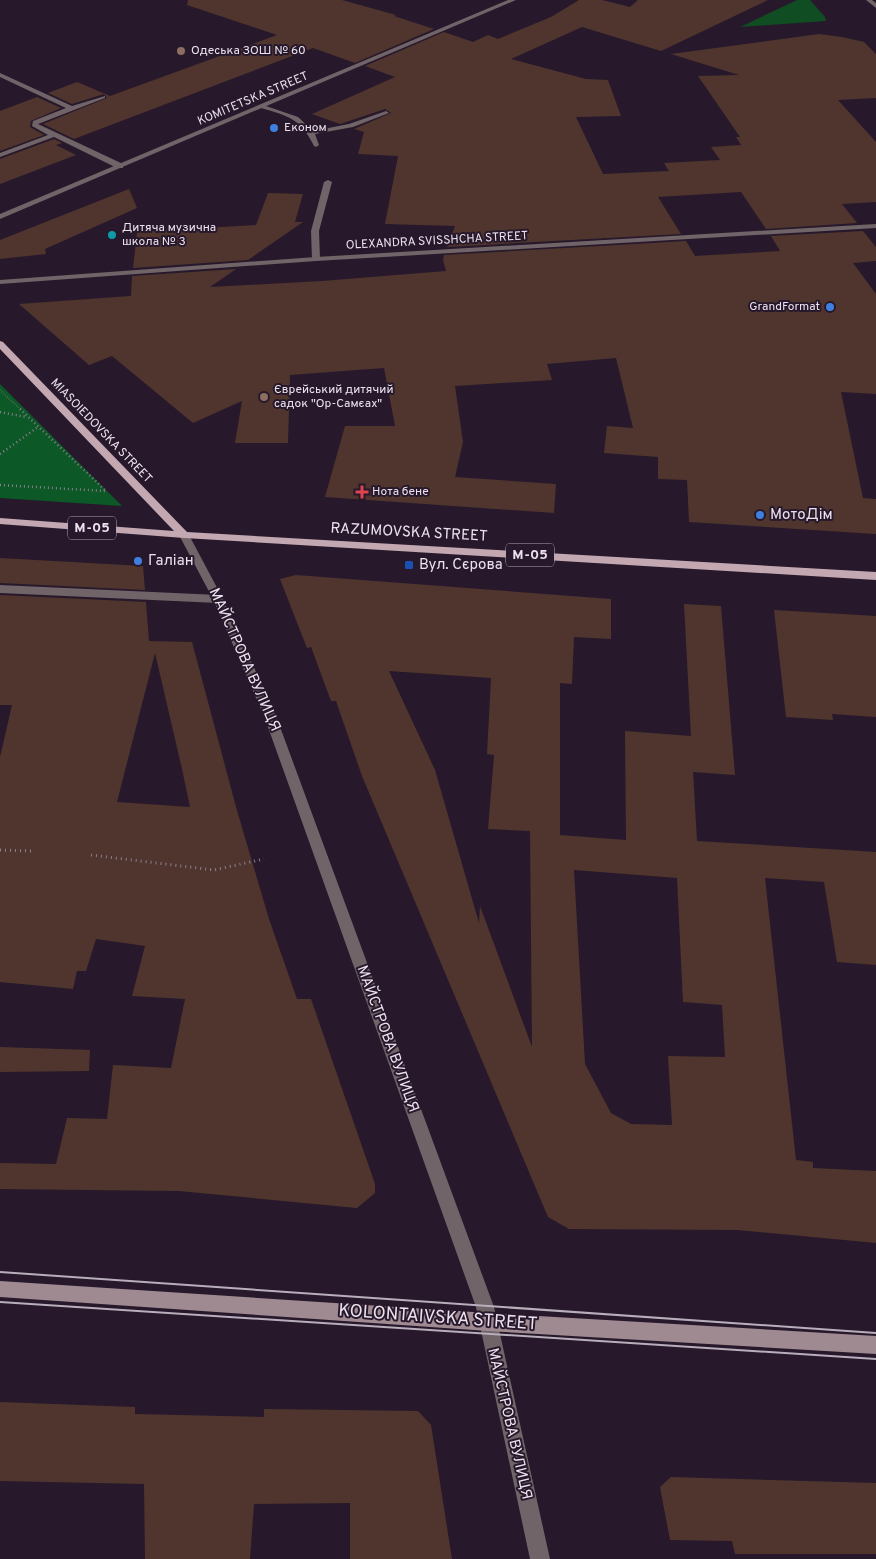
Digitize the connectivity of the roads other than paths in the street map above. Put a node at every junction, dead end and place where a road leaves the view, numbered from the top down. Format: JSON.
{"nodes":[{"id":1,"x":513,"y":0,"type":"edge"},
{"id":2,"x":870,"y":0,"type":"edge"},
{"id":3,"x":876,"y":6,"type":"edge"},
{"id":4,"x":0,"y":74,"type":"edge"},
{"id":5,"x":103,"y":97,"type":"dead end"},
{"id":6,"x":263,"y":107,"type":"junction"},
{"id":7,"x":71,"y":108,"type":"junction"},
{"id":8,"x":386,"y":113,"type":"dead end"},
{"id":9,"x":312,"y":133,"type":"junction"},
{"id":10,"x":54,"y":134,"type":"junction"},
{"id":11,"x":316,"y":145,"type":"dead end"},
{"id":12,"x":0,"y":155,"type":"edge"},
{"id":13,"x":120,"y":166,"type":"junction"},
{"id":14,"x":328,"y":182,"type":"dead end"},
{"id":15,"x":0,"y":217,"type":"edge"},
{"id":16,"x":876,"y":226,"type":"edge"},
{"id":17,"x":316,"y":259,"type":"junction"},
{"id":18,"x":0,"y":282,"type":"edge"},
{"id":19,"x":0,"y":344,"type":"edge"},
{"id":20,"x":0,"y":521,"type":"edge"},
{"id":21,"x":184,"y":535,"type":"junction"},
{"id":22,"x":876,"y":576,"type":"edge"},
{"id":23,"x":0,"y":589,"type":"edge"},
{"id":24,"x":218,"y":598,"type":"junction"},
{"id":25,"x":0,"y":1288,"type":"edge"},
{"id":26,"x":488,"y":1322,"type":"junction"},
{"id":27,"x":876,"y":1345,"type":"edge"},
{"id":28,"x":540,"y":1559,"type":"edge"}],
"edges":[{"from":1,"to":6,"type":"street","name":"KOMITETSKA STREET"},
{"from":2,"to":3,"type":"street"},
{"from":4,"to":7,"type":"street"},
{"from":5,"to":7,"type":"street"},
{"from":6,"to":9,"type":"street"},
{"from":6,"to":13,"type":"street","name":"KOMITETSKA STREET"},
{"from":7,"to":10,"type":"street"},
{"from":8,"to":9,"type":"street"},
{"from":9,"to":11,"type":"street"},
{"from":10,"to":12,"type":"street"},
{"from":10,"to":13,"type":"street"},
{"from":13,"to":15,"type":"street","name":"KOMITETSKA STREET"},
{"from":14,"to":17,"type":"street"},
{"from":16,"to":17,"type":"street","name":"OLEXANDRA SVISSHCHA STREET"},
{"from":17,"to":18,"type":"street","name":"OLEXANDRA SVISSHCHA STREET"},
{"from":19,"to":21,"type":"main road","name":"MIASOIEDOVSKA STREET"},
{"from":20,"to":21,"type":"main road","name":"RAZUMOVSKA STREET","number":"М-05"},
{"from":21,"to":22,"type":"main road","name":"RAZUMOVSKA STREET","number":"М-05"},
{"from":21,"to":24,"type":"street","name":"МАЙСТРОВА ВУЛИЦЯ"},
{"from":23,"to":24,"type":"street"},
{"from":24,"to":26,"type":"street","name":"МАЙСТРОВА ВУЛИЦЯ"},
{"from":25,"to":26,"type":"main road","name":"KOLONTAIVSKA STREET"},
{"from":26,"to":27,"type":"main road","name":"KOLONTAIVSKA STREET"},
{"from":26,"to":28,"type":"street","name":"МАЙСТРОВА ВУЛИЦЯ"}]}
